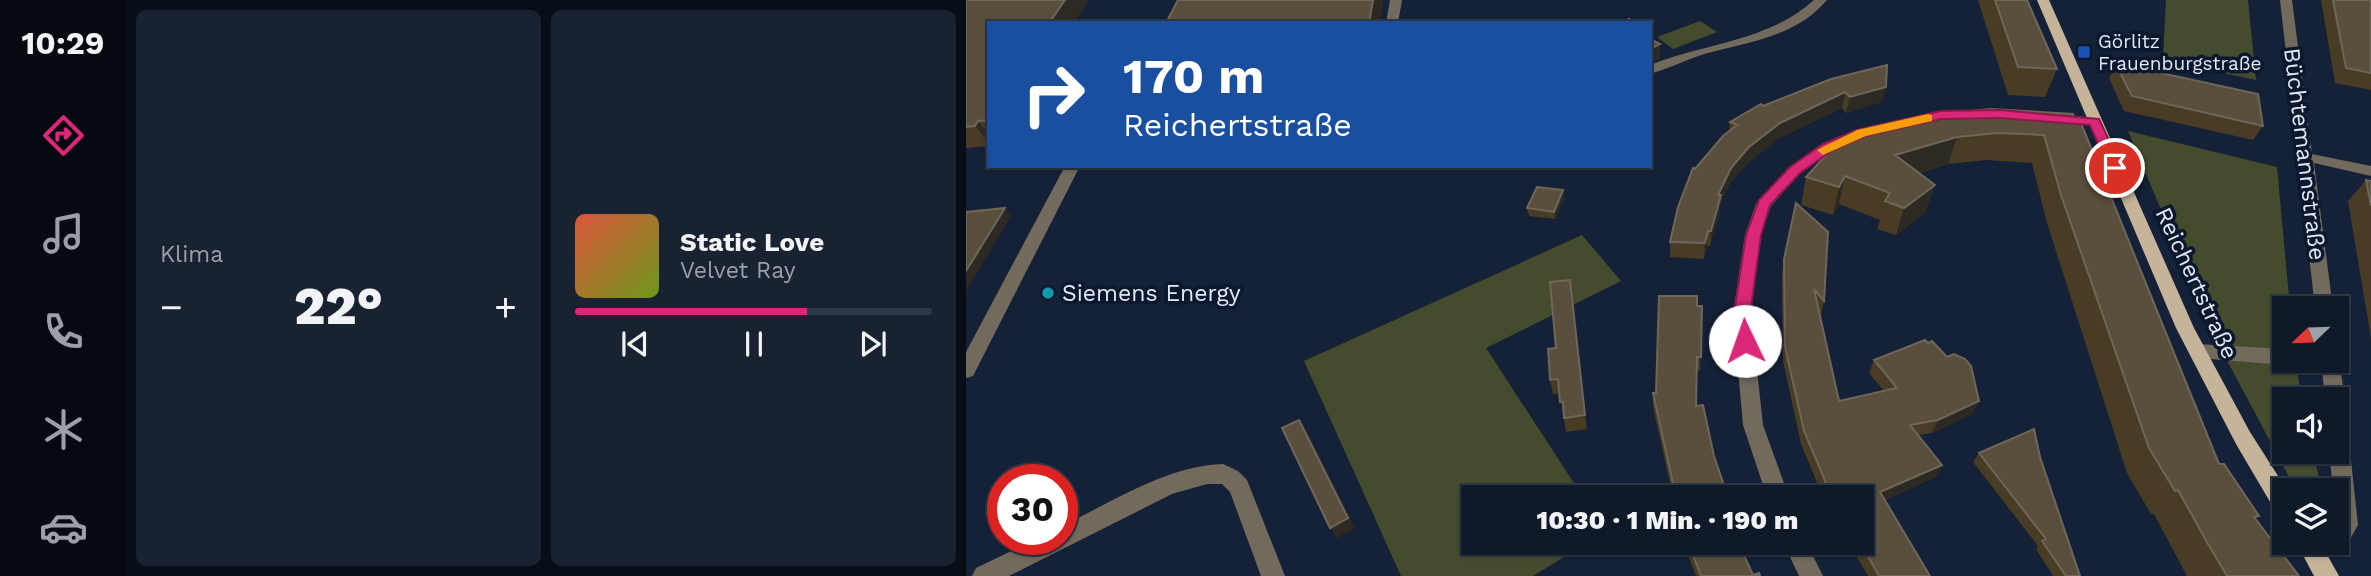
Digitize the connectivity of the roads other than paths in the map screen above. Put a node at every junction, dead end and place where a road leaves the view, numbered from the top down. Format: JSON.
{"nodes":[{"id":1,"x":1396,"y":0,"type":"edge"},
{"id":2,"x":1821,"y":0,"type":"edge"},
{"id":3,"x":2043,"y":0,"type":"edge"},
{"id":4,"x":2286,"y":0,"type":"edge"},
{"id":5,"x":1392,"y":21,"type":"edge"},
{"id":6,"x":1659,"y":49,"type":"edge"},
{"id":7,"x":1676,"y":60,"type":"junction"},
{"id":8,"x":1652,"y":70,"type":"edge"},
{"id":9,"x":1952,"y":115,"type":"edge"},
{"id":10,"x":2036,"y":117,"type":"edge"},
{"id":11,"x":2095,"y":122,"type":"junction"},
{"id":12,"x":2306,"y":157,"type":"junction"},
{"id":13,"x":1072,"y":168,"type":"edge"},
{"id":14,"x":2371,"y":171,"type":"edge"},
{"id":15,"x":2323,"y":296,"type":"edge"},
{"id":16,"x":2198,"y":351,"type":"junction"},
{"id":17,"x":2272,"y":356,"type":"edge"},
{"id":18,"x":966,"y":370,"type":"edge"},
{"id":19,"x":1774,"y":485,"type":"edge"},
{"id":20,"x":2272,"y":485,"type":"edge"},
{"id":21,"x":1078,"y":530,"type":"edge"},
{"id":22,"x":1027,"y":555,"type":"edge"},
{"id":23,"x":1800,"y":555,"type":"edge"},
{"id":24,"x":2314,"y":555,"type":"edge"},
{"id":25,"x":984,"y":576,"type":"edge"},
{"id":26,"x":1273,"y":576,"type":"edge"},
{"id":27,"x":1811,"y":576,"type":"edge"},
{"id":28,"x":2327,"y":576,"type":"edge"}],
"edges":[{"from":1,"to":5,"type":"street"},
{"from":2,"to":7,"type":"street"},
{"from":3,"to":11,"type":"main road","name":"Reichertstraße"},
{"from":4,"to":12,"type":"street","name":"Büchtemannstraße"},
{"from":6,"to":7,"type":"street"},
{"from":7,"to":8,"type":"street"},
{"from":9,"to":19,"type":"street"},
{"from":10,"to":11,"type":"street"},
{"from":11,"to":16,"type":"main road","name":"Reichertstraße"},
{"from":12,"to":14,"type":"street"},
{"from":12,"to":15,"type":"street","name":"Büchtemannstraße"},
{"from":13,"to":18,"type":"street"},
{"from":16,"to":17,"type":"street"},
{"from":16,"to":20,"type":"main road","name":"Reichertstraße"},
{"from":21,"to":26,"type":"street"},
{"from":22,"to":25,"type":"street"},
{"from":23,"to":27,"type":"street"},
{"from":24,"to":28,"type":"main road"}]}
